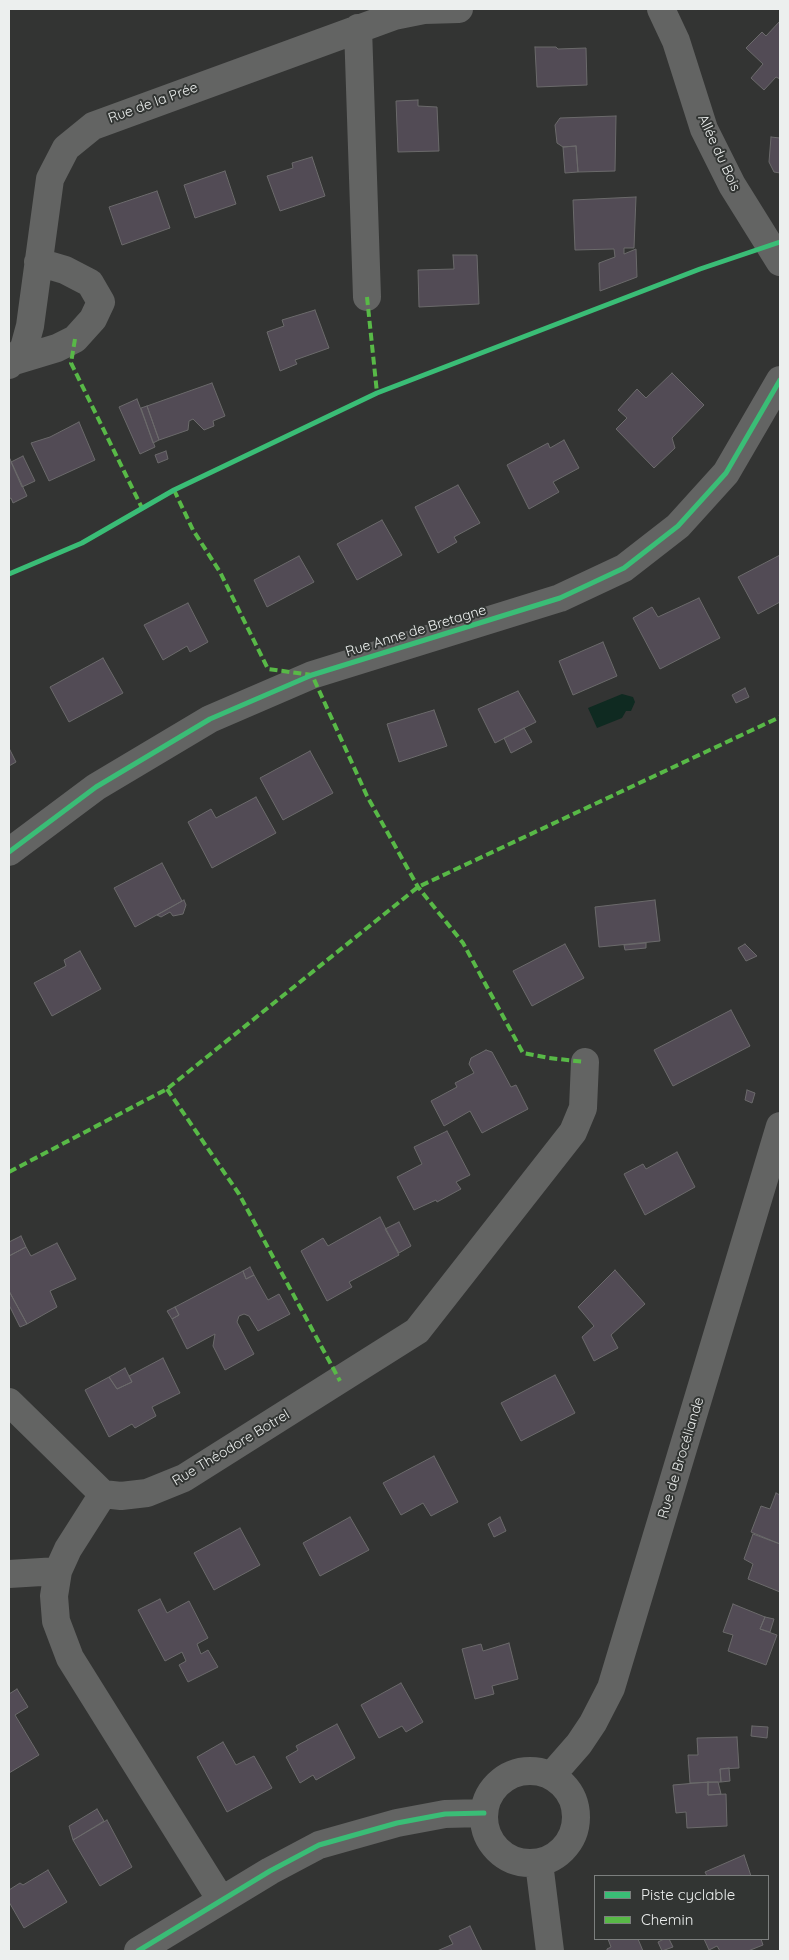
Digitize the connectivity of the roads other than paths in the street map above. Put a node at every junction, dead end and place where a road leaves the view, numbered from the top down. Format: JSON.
{"nodes":[{"id":1,"x":459,"y":9,"type":"edge"},
{"id":2,"x":661,"y":9,"type":"edge"},
{"id":3,"x":358,"y":28,"type":"junction"},
{"id":4,"x":38,"y":262,"type":"junction"},
{"id":5,"x":780,"y":262,"type":"edge"},
{"id":6,"x":367,"y":297,"type":"dead end"},
{"id":7,"x":11,"y":363,"type":"edge"},
{"id":8,"x":780,"y":380,"type":"edge"},
{"id":9,"x":9,"y":852,"type":"edge"},
{"id":10,"x":585,"y":1062,"type":"dead end"},
{"id":11,"x":780,"y":1126,"type":"edge"},
{"id":12,"x":9,"y":1402,"type":"edge"},
{"id":13,"x":102,"y":1494,"type":"junction"},
{"id":14,"x":58,"y":1571,"type":"junction"},
{"id":15,"x":9,"y":1574,"type":"edge"},
{"id":16,"x":551,"y":1776,"type":"junction"},
{"id":17,"x":484,"y":1813,"type":"junction"},
{"id":18,"x":539,"y":1863,"type":"junction"},
{"id":19,"x":221,"y":1900,"type":"junction"},
{"id":20,"x":138,"y":1951,"type":"edge"},
{"id":21,"x":550,"y":1951,"type":"edge"}],
"edges":[{"from":1,"to":3,"type":"street","name":"Rue de la Prée"},
{"from":2,"to":5,"type":"street","name":"Allée du Bois"},
{"from":3,"to":4,"type":"street","name":"Rue de la Prée"},
{"from":3,"to":6,"type":"street"},
{"from":4,"to":7,"type":"street","name":"Rue de la Prée"},
{"from":4,"to":7,"type":"street","name":"Rue de la Prée"},
{"from":8,"to":9,"type":"street","name":"Rue Anne de Bretagne"},
{"from":10,"to":13,"type":"street","name":"Rue Théodore Botrel"},
{"from":11,"to":16,"type":"street","name":"Rue de Brocéliande"},
{"from":12,"to":13,"type":"street"},
{"from":13,"to":14,"type":"street"},
{"from":14,"to":15,"type":"street"},
{"from":14,"to":19,"type":"street"},
{"from":16,"to":17,"type":"street"},
{"from":16,"to":18,"type":"street"},
{"from":17,"to":18,"type":"street"},
{"from":17,"to":19,"type":"street"},
{"from":18,"to":21,"type":"street"},
{"from":19,"to":20,"type":"street"}]}
